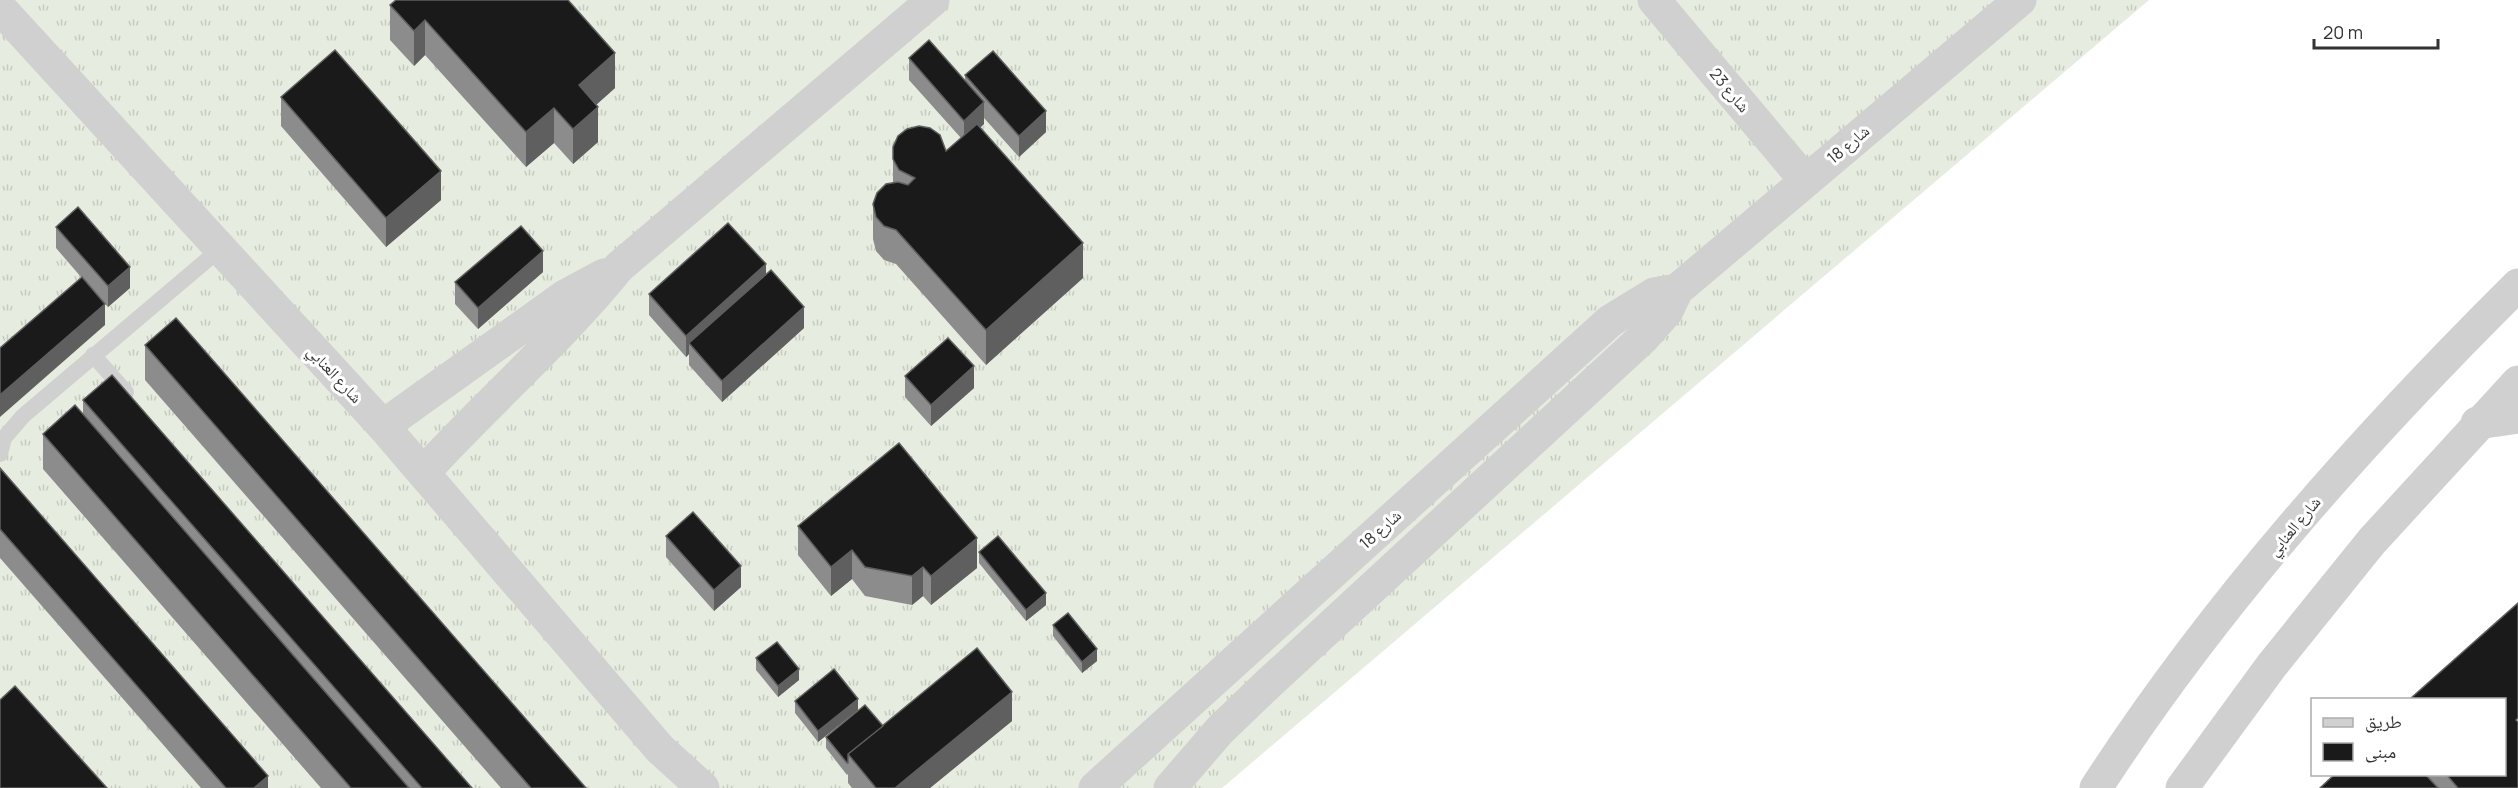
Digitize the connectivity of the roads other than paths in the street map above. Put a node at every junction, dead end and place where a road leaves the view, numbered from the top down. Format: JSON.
{"nodes":[{"id":1,"x":933,"y":0,"type":"edge"},
{"id":2,"x":1654,"y":0,"type":"edge"},
{"id":3,"x":2020,"y":0,"type":"edge"},
{"id":4,"x":0,"y":8,"type":"edge"},
{"id":5,"x":1805,"y":180,"type":"junction"},
{"id":6,"x":220,"y":249,"type":"junction"},
{"id":7,"x":619,"y":267,"type":"junction"},
{"id":8,"x":2518,"y":285,"type":"edge"},
{"id":9,"x":1677,"y":290,"type":"junction"},
{"id":10,"x":93,"y":354,"type":"junction"},
{"id":11,"x":2518,"y":382,"type":"edge"},
{"id":12,"x":141,"y":409,"type":"edge"},
{"id":13,"x":2518,"y":417,"type":"edge"},
{"id":14,"x":2477,"y":423,"type":"junction"},
{"id":15,"x":383,"y":426,"type":"junction"},
{"id":16,"x":0,"y":454,"type":"edge"},
{"id":17,"x":424,"y":472,"type":"junction"},
{"id":18,"x":660,"y":749,"type":"junction"},
{"id":19,"x":675,"y":788,"type":"edge"},
{"id":20,"x":703,"y":788,"type":"edge"},
{"id":21,"x":1095,"y":788,"type":"edge"},
{"id":22,"x":1170,"y":788,"type":"edge"},
{"id":23,"x":2096,"y":788,"type":"edge"},
{"id":24,"x":2182,"y":788,"type":"edge"}],
"edges":[{"from":1,"to":7,"type":"street"},
{"from":2,"to":5,"type":"street","name":"شارع 23"},
{"from":3,"to":5,"type":"street","name":"شارع 18"},
{"from":4,"to":6,"type":"street","name":"شارع العنابي"},
{"from":5,"to":9,"type":"street","name":"شارع 18"},
{"from":6,"to":10,"type":"lane"},
{"from":6,"to":15,"type":"street","name":"شارع العنابي"},
{"from":7,"to":15,"type":"street"},
{"from":7,"to":17,"type":"street"},
{"from":8,"to":23,"type":"street","name":"شارع العنابي"},
{"from":9,"to":21,"type":"street","name":"شارع 18"},
{"from":9,"to":22,"type":"street","name":"شارع 18"},
{"from":10,"to":12,"type":"lane"},
{"from":10,"to":16,"type":"lane"},
{"from":11,"to":14,"type":"street"},
{"from":13,"to":14,"type":"street"},
{"from":14,"to":24,"type":"street"},
{"from":15,"to":17,"type":"street","name":"شارع العنابي"},
{"from":17,"to":18,"type":"street","name":"شارع العنابي"},
{"from":18,"to":19,"type":"street","name":"شارع العنابي"},
{"from":18,"to":20,"type":"street","name":"شارع العنابي"}]}
